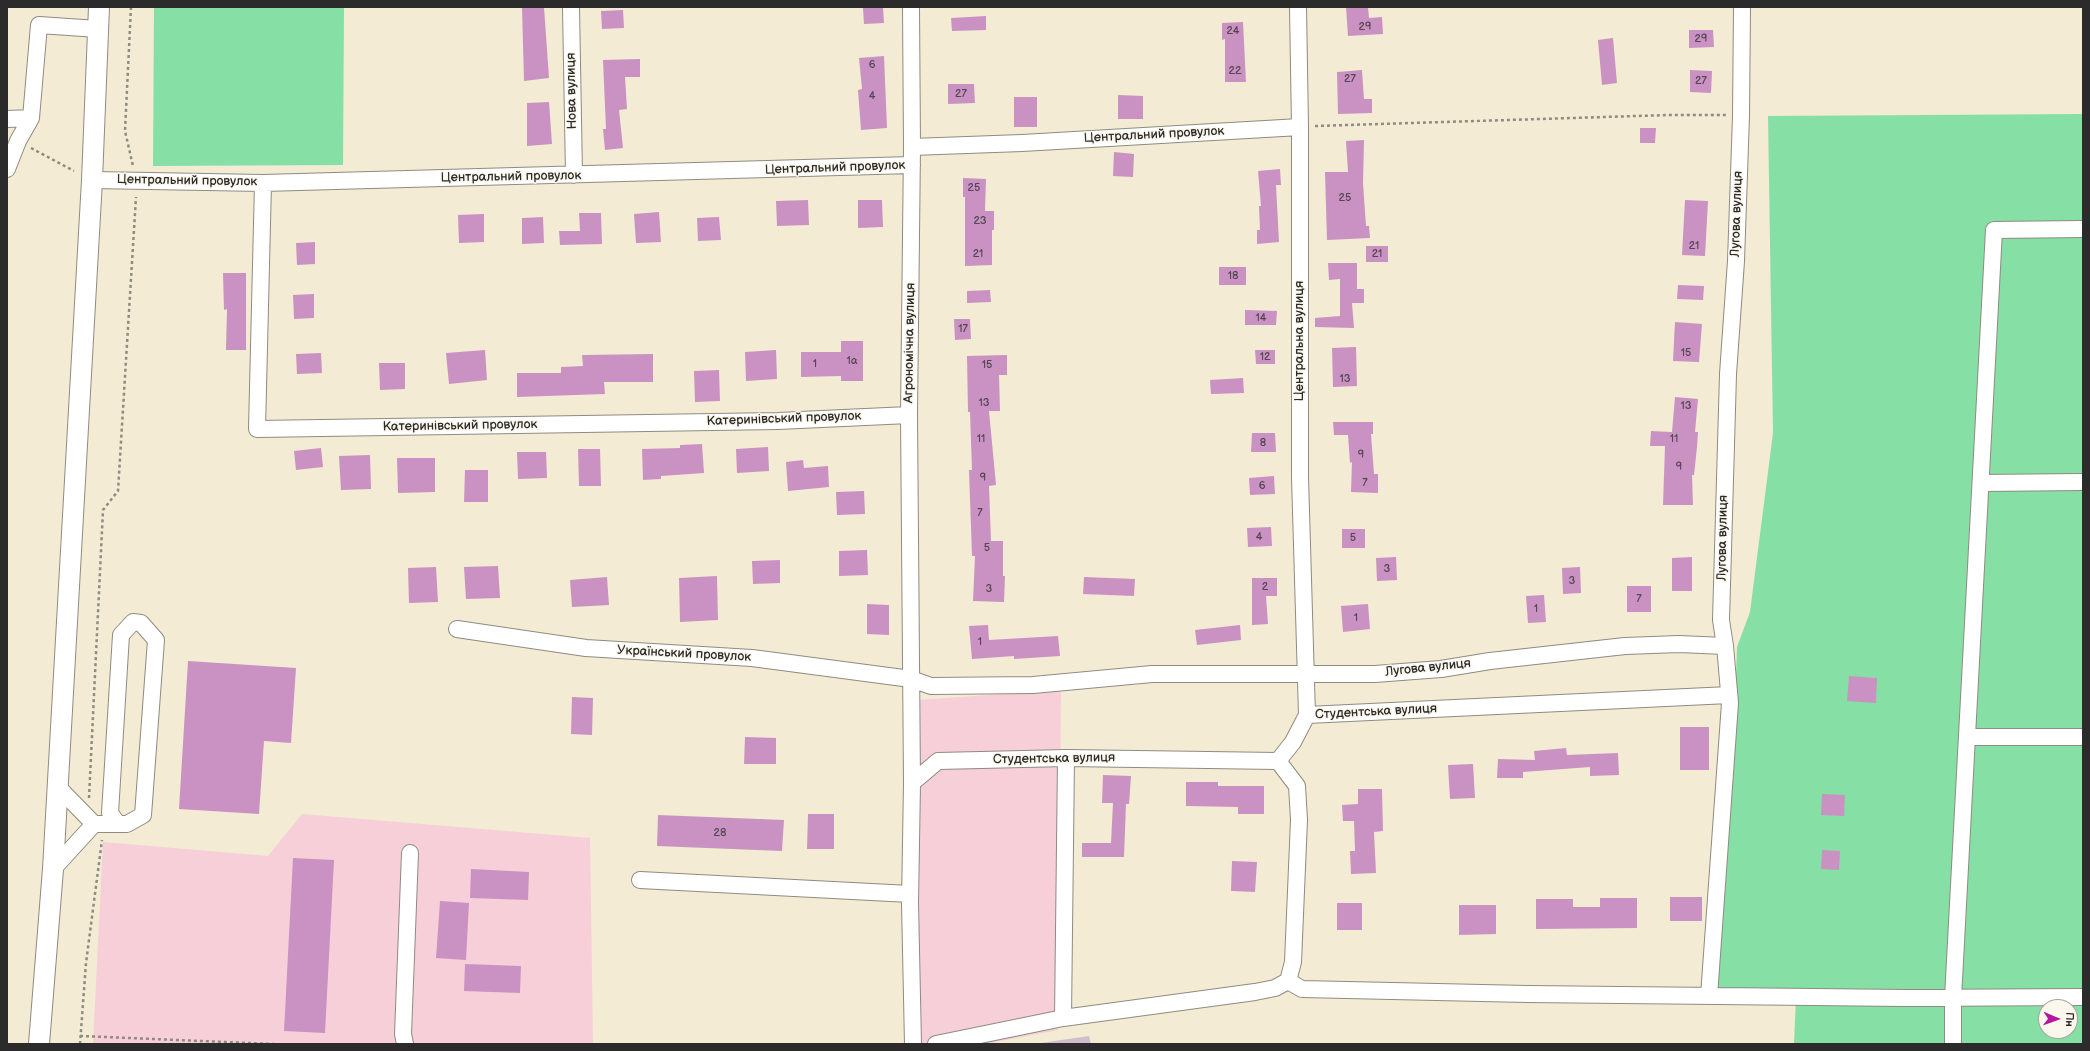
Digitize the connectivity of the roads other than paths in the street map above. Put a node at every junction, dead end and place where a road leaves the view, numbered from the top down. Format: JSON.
{"nodes":[{"id":1,"x":99,"y":7,"type":"edge"},
{"id":2,"x":570,"y":7,"type":"edge"},
{"id":3,"x":911,"y":7,"type":"edge"},
{"id":4,"x":1298,"y":7,"type":"edge"},
{"id":5,"x":1742,"y":7,"type":"edge"},
{"id":6,"x":98,"y":28,"type":"junction"},
{"id":7,"x":31,"y":118,"type":"junction"},
{"id":8,"x":7,"y":119,"type":"edge"},
{"id":9,"x":1300,"y":127,"type":"junction"},
{"id":10,"x":912,"y":147,"type":"junction"},
{"id":11,"x":912,"y":165,"type":"junction"},
{"id":12,"x":7,"y":169,"type":"edge"},
{"id":13,"x":574,"y":175,"type":"junction"},
{"id":14,"x":101,"y":179,"type":"junction"},
{"id":15,"x":263,"y":183,"type":"junction"},
{"id":16,"x":2083,"y":229,"type":"edge"},
{"id":17,"x":909,"y":415,"type":"junction"},
{"id":18,"x":2083,"y":482,"type":"edge"},
{"id":19,"x":1981,"y":483,"type":"junction"},
{"id":20,"x":457,"y":629,"type":"dead end"},
{"id":21,"x":1725,"y":646,"type":"junction"},
{"id":22,"x":1305,"y":675,"type":"junction"},
{"id":23,"x":911,"y":679,"type":"junction"},
{"id":24,"x":1729,"y":695,"type":"junction"},
{"id":25,"x":1307,"y":715,"type":"junction"},
{"id":26,"x":1968,"y":737,"type":"junction"},
{"id":27,"x":2083,"y":737,"type":"edge"},
{"id":28,"x":1066,"y":758,"type":"junction"},
{"id":29,"x":1278,"y":761,"type":"junction"},
{"id":30,"x":912,"y":782,"type":"junction"},
{"id":31,"x":56,"y":785,"type":"junction"},
{"id":32,"x":97,"y":824,"type":"junction"},
{"id":33,"x":118,"y":824,"type":"junction"},
{"id":34,"x":410,"y":853,"type":"dead end"},
{"id":35,"x":53,"y":868,"type":"junction"},
{"id":36,"x":640,"y":880,"type":"dead end"},
{"id":37,"x":910,"y":894,"type":"junction"},
{"id":38,"x":1288,"y":981,"type":"junction"},
{"id":39,"x":1709,"y":996,"type":"junction"},
{"id":40,"x":2083,"y":997,"type":"edge"},
{"id":41,"x":1953,"y":998,"type":"junction"},
{"id":42,"x":1063,"y":1018,"type":"junction"},
{"id":43,"x":39,"y":1044,"type":"edge"},
{"id":44,"x":405,"y":1044,"type":"edge"},
{"id":45,"x":913,"y":1044,"type":"edge"},
{"id":46,"x":936,"y":1044,"type":"edge"},
{"id":47,"x":1953,"y":1044,"type":"edge"}],
"edges":[{"from":1,"to":6,"type":"main road"},
{"from":2,"to":13,"type":"street","name":"Нова вулиця"},
{"from":3,"to":10,"type":"street","name":"Агрономічна вулиця"},
{"from":4,"to":9,"type":"street","name":"Центральна вулиця"},
{"from":5,"to":21,"type":"street","name":"Лугова вулиця"},
{"from":6,"to":7,"type":"street"},
{"from":6,"to":14,"type":"main road"},
{"from":7,"to":8,"type":"street"},
{"from":7,"to":12,"type":"street"},
{"from":9,"to":10,"type":"street","name":"Центральний провулок"},
{"from":9,"to":22,"type":"street","name":"Центральна вулиця"},
{"from":10,"to":11,"type":"street","name":"Агрономічна вулиця"},
{"from":11,"to":13,"type":"street","name":"Центральний провулок"},
{"from":11,"to":17,"type":"street","name":"Агрономічна вулиця"},
{"from":13,"to":15,"type":"street","name":"Центральний провулок"},
{"from":14,"to":15,"type":"street","name":"Центральний провулок"},
{"from":14,"to":31,"type":"main road"},
{"from":15,"to":17,"type":"street","name":"Катеринівський провулок"},
{"from":16,"to":19,"type":"street"},
{"from":17,"to":23,"type":"street","name":"Агрономічна вулиця"},
{"from":18,"to":19,"type":"street"},
{"from":19,"to":26,"type":"street"},
{"from":20,"to":23,"type":"street","name":"Український провулок"},
{"from":21,"to":22,"type":"street","name":"Лугова вулиця"},
{"from":21,"to":24,"type":"street"},
{"from":22,"to":23,"type":"street","name":"Український провулок"},
{"from":22,"to":25,"type":"street","name":"Центральна вулиця"},
{"from":23,"to":30,"type":"street","name":"Агрономічна вулиця"},
{"from":24,"to":25,"type":"street","name":"Студентська вулиця"},
{"from":24,"to":39,"type":"street"},
{"from":25,"to":29,"type":"street","name":"Студентська вулиця"},
{"from":26,"to":27,"type":"street"},
{"from":26,"to":41,"type":"street"},
{"from":28,"to":29,"type":"street","name":"Студентська вулиця"},
{"from":28,"to":30,"type":"street","name":"Студентська вулиця"},
{"from":28,"to":42,"type":"street"},
{"from":29,"to":38,"type":"street"},
{"from":30,"to":37,"type":"street","name":"Агрономічна вулиця"},
{"from":31,"to":32,"type":"street"},
{"from":31,"to":35,"type":"main road"},
{"from":32,"to":33,"type":"street"},
{"from":32,"to":35,"type":"street"},
{"from":33,"to":33,"type":"street"},
{"from":34,"to":44,"type":"street"},
{"from":35,"to":43,"type":"main road"},
{"from":36,"to":37,"type":"street"},
{"from":37,"to":45,"type":"street","name":"Агрономічна вулиця"},
{"from":38,"to":39,"type":"street"},
{"from":38,"to":42,"type":"street"},
{"from":39,"to":41,"type":"street"},
{"from":40,"to":41,"type":"street"},
{"from":41,"to":47,"type":"street"},
{"from":42,"to":46,"type":"street"}]}
